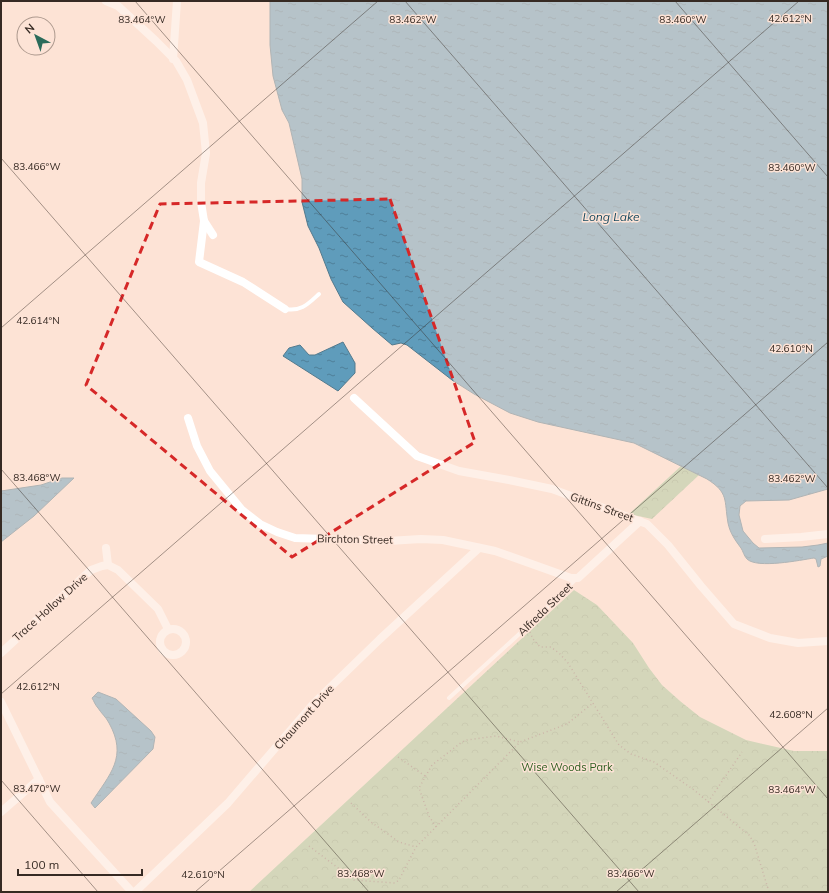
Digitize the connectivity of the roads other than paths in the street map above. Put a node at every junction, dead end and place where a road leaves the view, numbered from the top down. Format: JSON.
{"nodes":[{"id":1,"x":106,"y":1,"type":"edge"},
{"id":2,"x":177,"y":1,"type":"edge"},
{"id":3,"x":173,"y":58,"type":"junction"},
{"id":4,"x":204,"y":221,"type":"junction"},
{"id":5,"x":213,"y":235,"type":"dead end"},
{"id":6,"x":319,"y":294,"type":"dead end"},
{"id":7,"x":285,"y":309,"type":"joint"},
{"id":8,"x":354,"y":398,"type":"dead end"},
{"id":9,"x":188,"y":418,"type":"dead end"},
{"id":10,"x":640,"y":521,"type":"junction"},
{"id":11,"x":828,"y":534,"type":"edge"},
{"id":12,"x":765,"y":539,"type":"dead end"},
{"id":13,"x":106,"y":548,"type":"dead end"},
{"id":14,"x":480,"y":548,"type":"junction"},
{"id":15,"x":108,"y":565,"type":"junction"},
{"id":16,"x":578,"y":578,"type":"junction"},
{"id":17,"x":168,"y":629,"type":"dead end"},
{"id":18,"x":828,"y":641,"type":"edge"},
{"id":19,"x":1,"y":653,"type":"edge"},
{"id":20,"x":449,"y":698,"type":"dead end"},
{"id":21,"x":1,"y":702,"type":"edge"},
{"id":22,"x":39,"y":779,"type":"junction"},
{"id":23,"x":1,"y":812,"type":"edge"},
{"id":24,"x":134,"y":892,"type":"edge"}],
"edges":[{"from":1,"to":3,"type":"street"},
{"from":2,"to":3,"type":"street"},
{"from":3,"to":4,"type":"street"},
{"from":4,"to":5,"type":"street"},
{"from":4,"to":7,"type":"street"},
{"from":6,"to":7,"type":"lane"},
{"from":8,"to":10,"type":"street","name":"Gittins Street"},
{"from":9,"to":14,"type":"street","name":"Birchton Street"},
{"from":10,"to":16,"type":"street","name":"Alfreda Street"},
{"from":10,"to":18,"type":"street","name":"Gittins Street"},
{"from":11,"to":12,"type":"street"},
{"from":13,"to":15,"type":"street"},
{"from":14,"to":16,"type":"street","name":"Birchton Street"},
{"from":14,"to":24,"type":"street","name":"Chaumont Drive"},
{"from":15,"to":17,"type":"street"},
{"from":15,"to":19,"type":"street","name":"Trace Hollow Drive"},
{"from":16,"to":20,"type":"lane","name":"Alfreda Street"},
{"from":21,"to":22,"type":"street"},
{"from":22,"to":23,"type":"street"},
{"from":22,"to":24,"type":"street"}]}
